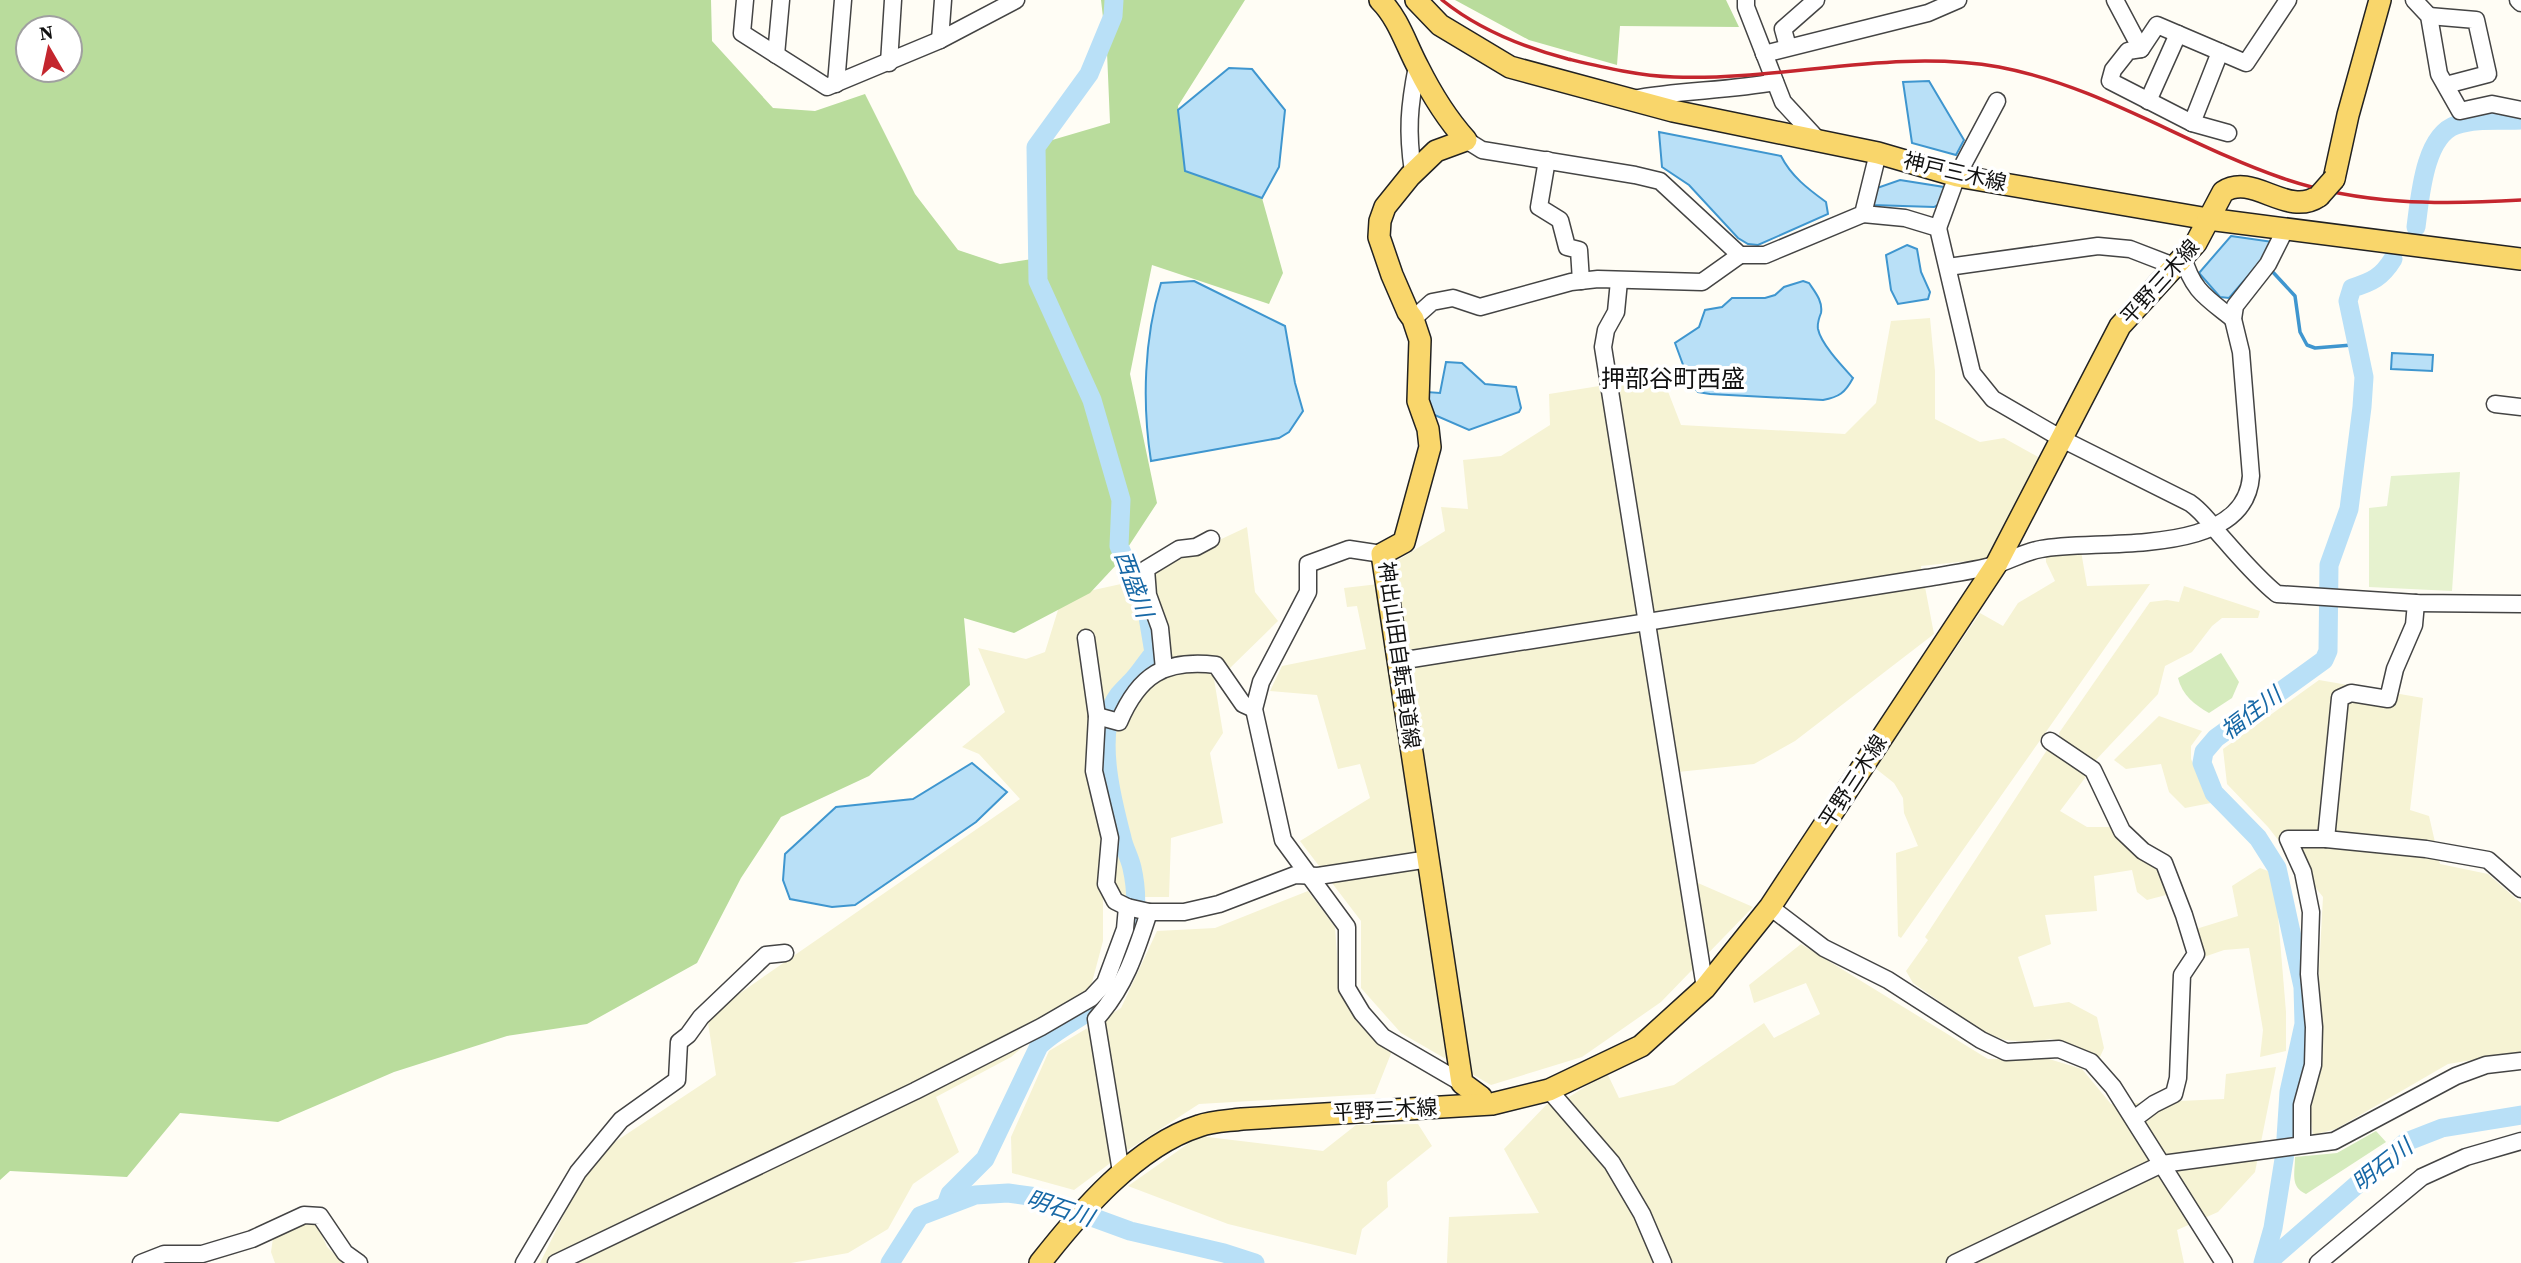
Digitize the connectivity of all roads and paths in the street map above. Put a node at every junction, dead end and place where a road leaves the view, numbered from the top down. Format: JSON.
{"nodes":[{"id":1,"x":745,"y":0,"type":"edge"},
{"id":2,"x":781,"y":0,"type":"edge"},
{"id":3,"x":843,"y":0,"type":"edge"},
{"id":4,"x":893,"y":0,"type":"edge"},
{"id":5,"x":943,"y":0,"type":"edge"},
{"id":6,"x":1016,"y":0,"type":"edge"},
{"id":7,"x":1380,"y":0,"type":"edge"},
{"id":8,"x":1416,"y":0,"type":"edge"},
{"id":9,"x":1746,"y":0,"type":"edge"},
{"id":10,"x":1816,"y":0,"type":"edge"},
{"id":11,"x":1958,"y":0,"type":"edge"},
{"id":12,"x":2115,"y":0,"type":"edge"},
{"id":13,"x":2288,"y":0,"type":"edge"},
{"id":14,"x":2380,"y":0,"type":"edge"},
{"id":15,"x":2414,"y":0,"type":"edge"},
{"id":16,"x":992,"y":7,"type":"edge"},
{"id":17,"x":2430,"y":16,"type":"junction"},
{"id":18,"x":2178,"y":34,"type":"junction"},
{"id":19,"x":940,"y":40,"type":"junction"},
{"id":20,"x":1788,"y":47,"type":"junction"},
{"id":21,"x":2141,"y":49,"type":"junction"},
{"id":22,"x":2220,"y":52,"type":"junction"},
{"id":23,"x":1764,"y":54,"type":"junction"},
{"id":24,"x":776,"y":55,"type":"junction"},
{"id":25,"x":889,"y":63,"type":"junction"},
{"id":26,"x":1417,"y":66,"type":"junction"},
{"id":27,"x":1775,"y":82,"type":"junction"},
{"id":28,"x":836,"y":84,"type":"junction"},
{"id":29,"x":2446,"y":85,"type":"junction"},
{"id":30,"x":1630,"y":100,"type":"junction"},
{"id":31,"x":1997,"y":101,"type":"dead end"},
{"id":32,"x":2148,"y":101,"type":"junction"},
{"id":33,"x":2521,"y":110,"type":"edge"},
{"id":34,"x":2192,"y":123,"type":"junction"},
{"id":35,"x":2228,"y":133,"type":"dead end"},
{"id":36,"x":1466,"y":140,"type":"junction"},
{"id":37,"x":1819,"y":141,"type":"junction"},
{"id":38,"x":1878,"y":153,"type":"junction"},
{"id":39,"x":1547,"y":160,"type":"junction"},
{"id":40,"x":1413,"y":172,"type":"junction"},
{"id":41,"x":1957,"y":176,"type":"junction"},
{"id":42,"x":1863,"y":214,"type":"junction"},
{"id":43,"x":2208,"y":219,"type":"junction"},
{"id":44,"x":1938,"y":228,"type":"junction"},
{"id":45,"x":2286,"y":228,"type":"junction"},
{"id":46,"x":1740,"y":255,"type":"junction"},
{"id":47,"x":2521,"y":259,"type":"edge"},
{"id":48,"x":2179,"y":261,"type":"junction"},
{"id":49,"x":1948,"y":267,"type":"junction"},
{"id":50,"x":1581,"y":281,"type":"junction"},
{"id":51,"x":1619,"y":281,"type":"junction"},
{"id":52,"x":1413,"y":319,"type":"junction"},
{"id":53,"x":2233,"y":319,"type":"junction"},
{"id":54,"x":2495,"y":404,"type":"dead end"},
{"id":55,"x":2521,"y":407,"type":"edge"},
{"id":56,"x":2062,"y":439,"type":"junction"},
{"id":57,"x":2214,"y":528,"type":"junction"},
{"id":58,"x":1211,"y":539,"type":"dead end"},
{"id":59,"x":1382,"y":554,"type":"junction"},
{"id":60,"x":1996,"y":565,"type":"junction"},
{"id":61,"x":2416,"y":603,"type":"junction"},
{"id":62,"x":2521,"y":604,"type":"edge"},
{"id":63,"x":1647,"y":623,"type":"junction"},
{"id":64,"x":1087,"y":638,"type":"dead end"},
{"id":65,"x":1399,"y":661,"type":"junction"},
{"id":66,"x":1164,"y":669,"type":"junction"},
{"id":67,"x":1254,"y":709,"type":"junction"},
{"id":68,"x":1097,"y":716,"type":"junction"},
{"id":69,"x":2050,"y":741,"type":"dead end"},
{"id":70,"x":2326,"y":839,"type":"junction"},
{"id":71,"x":1429,"y":859,"type":"junction"},
{"id":72,"x":1309,"y":875,"type":"junction"},
{"id":73,"x":2521,"y":889,"type":"edge"},
{"id":74,"x":1127,"y":907,"type":"junction"},
{"id":75,"x":1770,"y":907,"type":"junction"},
{"id":76,"x":1149,"y":912,"type":"junction"},
{"id":77,"x":785,"y":953,"type":"dead end"},
{"id":78,"x":1705,"y":989,"type":"junction"},
{"id":79,"x":2521,"y":1061,"type":"edge"},
{"id":80,"x":1462,"y":1083,"type":"junction"},
{"id":81,"x":1549,"y":1090,"type":"junction"},
{"id":82,"x":1487,"y":1100,"type":"junction"},
{"id":83,"x":2134,"y":1119,"type":"junction"},
{"id":84,"x":2521,"y":1141,"type":"edge"},
{"id":85,"x":2302,"y":1144,"type":"junction"},
{"id":86,"x":2162,"y":1164,"type":"junction"},
{"id":87,"x":1123,"y":1173,"type":"junction"},
{"id":88,"x":1042,"y":1260,"type":"edge"},
{"id":89,"x":141,"y":1263,"type":"edge"},
{"id":90,"x":359,"y":1263,"type":"edge"},
{"id":91,"x":524,"y":1263,"type":"edge"},
{"id":92,"x":556,"y":1263,"type":"edge"},
{"id":93,"x":1663,"y":1263,"type":"edge"},
{"id":94,"x":1955,"y":1263,"type":"edge"},
{"id":95,"x":2224,"y":1263,"type":"edge"},
{"id":96,"x":2318,"y":1263,"type":"edge"}],
"edges":[{"from":1,"to":24,"type":"street"},
{"from":2,"to":24,"type":"street"},
{"from":3,"to":28,"type":"street"},
{"from":4,"to":25,"type":"street"},
{"from":5,"to":19,"type":"street"},
{"from":6,"to":16,"type":"street"},
{"from":7,"to":26,"type":"main road"},
{"from":8,"to":30,"type":"main road","name":"神戸三木線"},
{"from":9,"to":23,"type":"street"},
{"from":10,"to":20,"type":"street"},
{"from":11,"to":20,"type":"street"},
{"from":12,"to":21,"type":"street"},
{"from":13,"to":22,"type":"street"},
{"from":14,"to":43,"type":"main road","name":"平野三木線","bridge":true},
{"from":15,"to":17,"type":"street"},
{"from":16,"to":19,"type":"street"},
{"from":17,"to":29,"type":"street"},
{"from":17,"to":29,"type":"street"},
{"from":18,"to":21,"type":"street"},
{"from":18,"to":22,"type":"street"},
{"from":18,"to":32,"type":"street"},
{"from":19,"to":25,"type":"street"},
{"from":20,"to":23,"type":"street"},
{"from":21,"to":32,"type":"street"},
{"from":22,"to":34,"type":"street"},
{"from":23,"to":27,"type":"street"},
{"from":24,"to":28,"type":"street"},
{"from":25,"to":28,"type":"street"},
{"from":26,"to":36,"type":"main road"},
{"from":26,"to":40,"type":"street"},
{"from":27,"to":30,"type":"street"},
{"from":27,"to":37,"type":"street"},
{"from":29,"to":33,"type":"street"},
{"from":30,"to":37,"type":"main road","name":"神戸三木線"},
{"from":31,"to":41,"type":"street"},
{"from":32,"to":34,"type":"street"},
{"from":34,"to":35,"type":"street"},
{"from":36,"to":39,"type":"street"},
{"from":36,"to":40,"type":"main road","name":"神出山田自転車道線"},
{"from":37,"to":38,"type":"main road","name":"神戸三木線"},
{"from":38,"to":41,"type":"main road","name":"神戸三木線"},
{"from":38,"to":42,"type":"street"},
{"from":39,"to":46,"type":"street"},
{"from":39,"to":50,"type":"street"},
{"from":40,"to":52,"type":"main road","name":"神出山田自転車道線"},
{"from":41,"to":43,"type":"main road","name":"神戸三木線"},
{"from":41,"to":44,"type":"street"},
{"from":42,"to":44,"type":"street"},
{"from":42,"to":46,"type":"street"},
{"from":43,"to":45,"type":"main road","name":"神戸三木線"},
{"from":43,"to":48,"type":"main road","name":"平野三木線"},
{"from":44,"to":49,"type":"street"},
{"from":45,"to":47,"type":"main road","name":"神戸三木線"},
{"from":45,"to":53,"type":"street"},
{"from":46,"to":51,"type":"street"},
{"from":48,"to":49,"type":"street"},
{"from":48,"to":53,"type":"street"},
{"from":48,"to":56,"type":"main road","name":"平野三木線"},
{"from":49,"to":56,"type":"street"},
{"from":50,"to":51,"type":"street"},
{"from":50,"to":52,"type":"street"},
{"from":51,"to":63,"type":"street"},
{"from":52,"to":59,"type":"main road","name":"神出山田自転車道線"},
{"from":53,"to":57,"type":"street"},
{"from":54,"to":55,"type":"street"},
{"from":56,"to":57,"type":"street"},
{"from":56,"to":60,"type":"main road","name":"平野三木線"},
{"from":57,"to":60,"type":"street"},
{"from":57,"to":61,"type":"street"},
{"from":58,"to":66,"type":"street"},
{"from":59,"to":65,"type":"main road","name":"神出山田自転車道線"},
{"from":59,"to":67,"type":"street"},
{"from":60,"to":63,"type":"street"},
{"from":60,"to":75,"type":"main road","name":"平野三木線"},
{"from":61,"to":62,"type":"street"},
{"from":61,"to":70,"type":"street"},
{"from":63,"to":65,"type":"street"},
{"from":63,"to":78,"type":"street"},
{"from":64,"to":68,"type":"street"},
{"from":65,"to":71,"type":"main road","name":"神出山田自転車道線"},
{"from":66,"to":67,"type":"street"},
{"from":66,"to":68,"type":"street"},
{"from":67,"to":72,"type":"street"},
{"from":68,"to":74,"type":"street"},
{"from":69,"to":83,"type":"street"},
{"from":70,"to":73,"type":"street"},
{"from":70,"to":85,"type":"street"},
{"from":71,"to":72,"type":"street"},
{"from":71,"to":80,"type":"main road","name":"神出山田自転車道線"},
{"from":72,"to":76,"type":"street"},
{"from":72,"to":80,"type":"street"},
{"from":74,"to":76,"type":"street"},
{"from":74,"to":92,"type":"street"},
{"from":75,"to":78,"type":"main road","name":"平野三木線"},
{"from":75,"to":83,"type":"street"},
{"from":76,"to":87,"type":"street"},
{"from":77,"to":91,"type":"street"},
{"from":78,"to":81,"type":"main road","name":"平野三木線"},
{"from":79,"to":85,"type":"street"},
{"from":80,"to":82,"type":"main road"},
{"from":81,"to":82,"type":"main road","name":"平野三木線"},
{"from":81,"to":93,"type":"street"},
{"from":82,"to":87,"type":"main road","name":"平野三木線"},
{"from":83,"to":86,"type":"street"},
{"from":84,"to":96,"type":"street"},
{"from":85,"to":86,"type":"street"},
{"from":86,"to":94,"type":"street"},
{"from":86,"to":95,"type":"street"},
{"from":87,"to":88,"type":"main road","name":"平野三木線"},
{"from":89,"to":90,"type":"street"}]}
